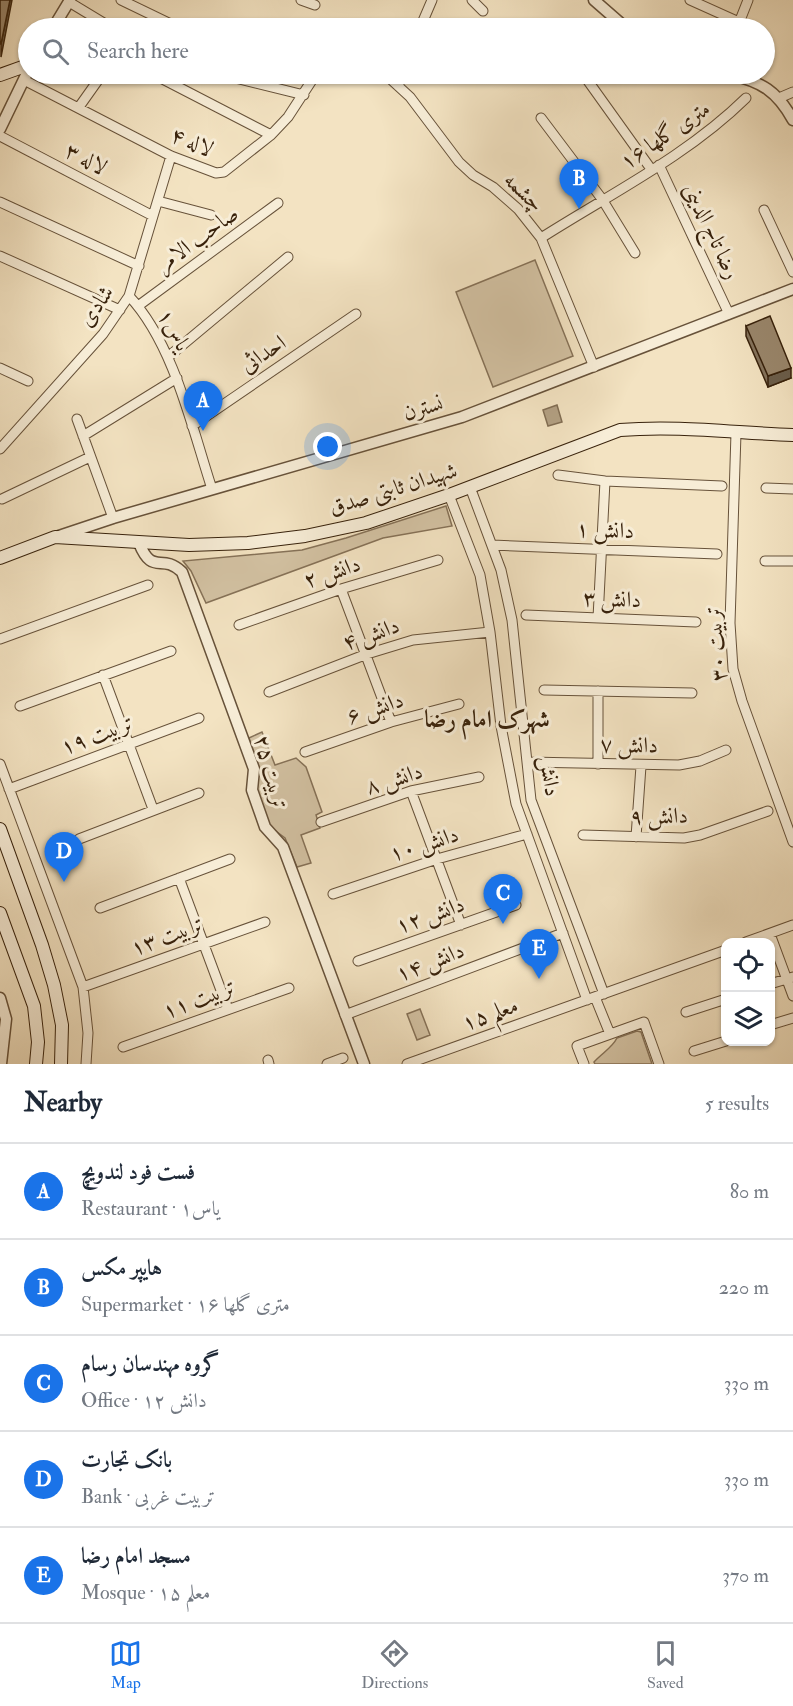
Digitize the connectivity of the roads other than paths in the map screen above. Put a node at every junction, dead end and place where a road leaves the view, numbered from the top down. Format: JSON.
{"nodes":[{"id":1,"x":121,"y":0,"type":"edge"},
{"id":2,"x":301,"y":0,"type":"edge"},
{"id":3,"x":432,"y":0,"type":"edge"},
{"id":4,"x":472,"y":0,"type":"edge"},
{"id":5,"x":594,"y":0,"type":"edge"},
{"id":6,"x":690,"y":0,"type":"edge"},
{"id":7,"x":748,"y":0,"type":"edge"},
{"id":8,"x":69,"y":1,"type":"edge"},
{"id":9,"x":315,"y":5,"type":"dead end"},
{"id":10,"x":483,"y":11,"type":"dead end"},
{"id":11,"x":59,"y":18,"type":"edge"},
{"id":12,"x":96,"y":18,"type":"edge"},
{"id":13,"x":158,"y":18,"type":"edge"},
{"id":14,"x":424,"y":18,"type":"edge"},
{"id":15,"x":615,"y":18,"type":"edge"},
{"id":16,"x":723,"y":18,"type":"edge"},
{"id":17,"x":741,"y":18,"type":"edge"},
{"id":18,"x":18,"y":69,"type":"edge"},
{"id":19,"x":0,"y":75,"type":"edge"},
{"id":20,"x":22,"y":84,"type":"edge"},
{"id":21,"x":41,"y":84,"type":"edge"},
{"id":22,"x":95,"y":84,"type":"edge"},
{"id":23,"x":172,"y":84,"type":"edge"},
{"id":24,"x":262,"y":84,"type":"edge"},
{"id":25,"x":310,"y":84,"type":"edge"},
{"id":26,"x":590,"y":84,"type":"edge"},
{"id":27,"x":762,"y":84,"type":"edge"},
{"id":28,"x":398,"y":86,"type":"edge"},
{"id":29,"x":793,"y":92,"type":"edge"},
{"id":30,"x":304,"y":94,"type":"junction"},
{"id":31,"x":746,"y":98,"type":"dead end"},
{"id":32,"x":779,"y":99,"type":"junction"},
{"id":33,"x":79,"y":107,"type":"junction"},
{"id":34,"x":541,"y":118,"type":"dead end"},
{"id":35,"x":793,"y":120,"type":"edge"},
{"id":36,"x":0,"y":129,"type":"edge"},
{"id":37,"x":271,"y":135,"type":"junction"},
{"id":38,"x":0,"y":136,"type":"edge"},
{"id":39,"x":171,"y":156,"type":"junction"},
{"id":40,"x":655,"y":167,"type":"junction"},
{"id":41,"x":602,"y":199,"type":"junction"},
{"id":42,"x":158,"y":201,"type":"junction"},
{"id":43,"x":0,"y":202,"type":"edge"},
{"id":44,"x":278,"y":203,"type":"dead end"},
{"id":45,"x":765,"y":210,"type":"dead end"},
{"id":46,"x":211,"y":215,"type":"dead end"},
{"id":47,"x":153,"y":216,"type":"junction"},
{"id":48,"x":541,"y":238,"type":"junction"},
{"id":49,"x":635,"y":253,"type":"dead end"},
{"id":50,"x":0,"y":256,"type":"edge"},
{"id":51,"x":288,"y":257,"type":"dead end"},
{"id":52,"x":138,"y":266,"type":"junction"},
{"id":53,"x":793,"y":272,"type":"edge"},
{"id":54,"x":793,"y":289,"type":"edge"},
{"id":55,"x":129,"y":297,"type":"junction"},
{"id":56,"x":138,"y":306,"type":"junction"},
{"id":57,"x":120,"y":310,"type":"junction"},
{"id":58,"x":356,"y":314,"type":"dead end"},
{"id":59,"x":729,"y":314,"type":"junction"},
{"id":60,"x":168,"y":357,"type":"junction"},
{"id":61,"x":594,"y":367,"type":"junction"},
{"id":62,"x":0,"y":368,"type":"edge"},
{"id":63,"x":177,"y":378,"type":"junction"},
{"id":64,"x":28,"y":381,"type":"dead end"},
{"id":65,"x":77,"y":419,"type":"dead end"},
{"id":66,"x":192,"y":426,"type":"junction"},
{"id":67,"x":736,"y":433,"type":"junction"},
{"id":68,"x":793,"y":435,"type":"edge"},
{"id":69,"x":83,"y":436,"type":"junction"},
{"id":70,"x":0,"y":449,"type":"edge"},
{"id":71,"x":90,"y":456,"type":"junction"},
{"id":72,"x":558,"y":475,"type":"dead end"},
{"id":73,"x":605,"y":481,"type":"junction"},
{"id":74,"x":722,"y":486,"type":"dead end"},
{"id":75,"x":470,"y":487,"type":"junction"},
{"id":76,"x":766,"y":488,"type":"dead end"},
{"id":77,"x":212,"y":489,"type":"junction"},
{"id":78,"x":793,"y":489,"type":"edge"},
{"id":79,"x":449,"y":495,"type":"junction"},
{"id":80,"x":2,"y":499,"type":"dead end"},
{"id":81,"x":113,"y":518,"type":"junction"},
{"id":82,"x":56,"y":537,"type":"junction"},
{"id":83,"x":139,"y":543,"type":"junction"},
{"id":84,"x":492,"y":546,"type":"junction"},
{"id":85,"x":602,"y":550,"type":"junction"},
{"id":86,"x":717,"y":554,"type":"dead end"},
{"id":87,"x":0,"y":558,"type":"edge"},
{"id":88,"x":438,"y":560,"type":"dead end"},
{"id":89,"x":765,"y":561,"type":"dead end"},
{"id":90,"x":793,"y":561,"type":"edge"},
{"id":91,"x":148,"y":585,"type":"dead end"},
{"id":92,"x":341,"y":589,"type":"junction"},
{"id":93,"x":526,"y":615,"type":"dead end"},
{"id":94,"x":598,"y":618,"type":"junction"},
{"id":95,"x":696,"y":622,"type":"dead end"},
{"id":96,"x":239,"y":625,"type":"dead end"},
{"id":97,"x":490,"y":632,"type":"junction"},
{"id":98,"x":0,"y":639,"type":"edge"},
{"id":99,"x":171,"y":651,"type":"dead end"},
{"id":100,"x":367,"y":654,"type":"junction"},
{"id":101,"x":103,"y":675,"type":"junction"},
{"id":102,"x":544,"y":690,"type":"dead end"},
{"id":103,"x":598,"y":691,"type":"junction"},
{"id":104,"x":268,"y":692,"type":"dead end"},
{"id":105,"x":692,"y":693,"type":"dead end"},
{"id":106,"x":459,"y":704,"type":"dead end"},
{"id":107,"x":20,"y":706,"type":"dead end"},
{"id":108,"x":199,"y":718,"type":"dead end"},
{"id":109,"x":391,"y":722,"type":"junction"},
{"id":110,"x":129,"y":744,"type":"junction"},
{"id":111,"x":726,"y":750,"type":"dead end"},
{"id":112,"x":305,"y":752,"type":"dead end"},
{"id":113,"x":528,"y":762,"type":"junction"},
{"id":114,"x":0,"y":764,"type":"edge"},
{"id":115,"x":598,"y":764,"type":"junction"},
{"id":116,"x":641,"y":766,"type":"junction"},
{"id":117,"x":479,"y":777,"type":"dead end"},
{"id":118,"x":9,"y":789,"type":"junction"},
{"id":119,"x":411,"y":791,"type":"junction"},
{"id":120,"x":199,"y":793,"type":"dead end"},
{"id":121,"x":531,"y":800,"type":"junction"},
{"id":122,"x":516,"y":804,"type":"junction"},
{"id":123,"x":153,"y":809,"type":"junction"},
{"id":124,"x":768,"y":811,"type":"dead end"},
{"id":125,"x":321,"y":822,"type":"dead end"},
{"id":126,"x":0,"y":829,"type":"edge"},
{"id":127,"x":527,"y":834,"type":"junction"},
{"id":128,"x":583,"y":835,"type":"dead end"},
{"id":129,"x":636,"y":837,"type":"junction"},
{"id":130,"x":79,"y":839,"type":"dead end"},
{"id":131,"x":793,"y":842,"type":"edge"},
{"id":132,"x":230,"y":859,"type":"dead end"},
{"id":133,"x":437,"y":859,"type":"junction"},
{"id":134,"x":178,"y":878,"type":"junction"},
{"id":135,"x":333,"y":894,"type":"dead end"},
{"id":136,"x":516,"y":905,"type":"dead end"},
{"id":137,"x":100,"y":908,"type":"dead end"},
{"id":138,"x":0,"y":913,"type":"edge"},
{"id":139,"x":265,"y":922,"type":"dead end"},
{"id":140,"x":461,"y":925,"type":"junction"},
{"id":141,"x":793,"y":926,"type":"edge"},
{"id":142,"x":563,"y":933,"type":"junction"},
{"id":143,"x":770,"y":934,"type":"junction"},
{"id":144,"x":758,"y":938,"type":"edge"},
{"id":145,"x":204,"y":944,"type":"junction"},
{"id":146,"x":721,"y":952,"type":"edge"},
{"id":147,"x":358,"y":961,"type":"dead end"},
{"id":148,"x":790,"y":978,"type":"edge"},
{"id":149,"x":775,"y":983,"type":"edge"},
{"id":150,"x":83,"y":987,"type":"junction"},
{"id":151,"x":289,"y":988,"type":"dead end"},
{"id":152,"x":793,"y":996,"type":"edge"},
{"id":153,"x":595,"y":997,"type":"junction"},
{"id":154,"x":0,"y":998,"type":"edge"},
{"id":155,"x":721,"y":1001,"type":"edge"},
{"id":156,"x":228,"y":1009,"type":"junction"},
{"id":157,"x":686,"y":1012,"type":"dead end"},
{"id":158,"x":345,"y":1015,"type":"junction"},
{"id":159,"x":793,"y":1018,"type":"edge"},
{"id":160,"x":775,"y":1024,"type":"edge"},
{"id":161,"x":610,"y":1034,"type":"junction"},
{"id":162,"x":721,"y":1043,"type":"edge"},
{"id":163,"x":123,"y":1047,"type":"dead end"},
{"id":164,"x":694,"y":1051,"type":"dead end"},
{"id":165,"x":343,"y":1058,"type":"dead end"},
{"id":166,"x":1,"y":1064,"type":"edge"},
{"id":167,"x":36,"y":1064,"type":"edge"},
{"id":168,"x":61,"y":1064,"type":"edge"},
{"id":169,"x":86,"y":1064,"type":"edge"},
{"id":170,"x":327,"y":1064,"type":"edge"},
{"id":171,"x":364,"y":1064,"type":"edge"},
{"id":172,"x":407,"y":1064,"type":"edge"},
{"id":173,"x":584,"y":1064,"type":"edge"},
{"id":174,"x":659,"y":1064,"type":"edge"}],
"edges":[{"from":1,"to":13,"type":"street"},
{"from":2,"to":9,"type":"street"},
{"from":3,"to":14,"type":"street"},
{"from":4,"to":10,"type":"street"},
{"from":5,"to":15,"type":"street"},
{"from":6,"to":16,"type":"street"},
{"from":7,"to":17,"type":"street"},
{"from":8,"to":11,"type":"street"},
{"from":8,"to":12,"type":"street"},
{"from":18,"to":19,"type":"main road"},
{"from":20,"to":36,"type":"street"},
{"from":21,"to":33,"type":"street","name":"لاله ۴"},
{"from":22,"to":33,"type":"street"},
{"from":23,"to":37,"type":"street"},
{"from":24,"to":30,"type":"street"},
{"from":25,"to":30,"type":"street","name":"لاله ۴"},
{"from":26,"to":40,"type":"street","name":"رضا تاج الدینی"},
{"from":27,"to":32,"type":"street"},
{"from":28,"to":48,"type":"street","name":"چشمه"},
{"from":29,"to":32,"type":"street"},
{"from":30,"to":37,"type":"street","name":"لاله ۴"},
{"from":31,"to":40,"type":"street","name":"۱۶ متری گلها"},
{"from":32,"to":35,"type":"street"},
{"from":33,"to":39,"type":"street","name":"لاله ۴"},
{"from":34,"to":41,"type":"street"},
{"from":37,"to":39,"type":"street","name":"لاله ۴"},
{"from":38,"to":47,"type":"street","name":"لاله ۳"},
{"from":39,"to":42,"type":"street","name":"شادی"},
{"from":40,"to":41,"type":"street","name":"۱۶ متری گلها"},
{"from":40,"to":59,"type":"street","name":"رضا تاج الدینی"},
{"from":41,"to":48,"type":"street","name":"۱۶ متری گلها"},
{"from":41,"to":49,"type":"street"},
{"from":42,"to":46,"type":"street"},
{"from":42,"to":47,"type":"street","name":"شادی"},
{"from":43,"to":52,"type":"street"},
{"from":44,"to":56,"type":"street","name":"صاحب الامر"},
{"from":45,"to":53,"type":"street"},
{"from":47,"to":52,"type":"street","name":"شادی"},
{"from":48,"to":61,"type":"street","name":"چشمه"},
{"from":50,"to":57,"type":"street"},
{"from":51,"to":60,"type":"street"},
{"from":52,"to":55,"type":"street","name":"شادی"},
{"from":54,"to":59,"type":"street","name":"نسترن"},
{"from":55,"to":56,"type":"street","name":"یاس۱"},
{"from":55,"to":57,"type":"street","name":"شادی"},
{"from":56,"to":60,"type":"street","name":"یاس۱"},
{"from":57,"to":70,"type":"street","name":"شادی"},
{"from":58,"to":66,"type":"street","name":"احداثی"},
{"from":59,"to":61,"type":"street","name":"نسترن"},
{"from":60,"to":63,"type":"street","name":"یاس۱"},
{"from":61,"to":77,"type":"street","name":"نسترن"},
{"from":62,"to":64,"type":"street"},
{"from":63,"to":66,"type":"street","name":"یاس۱"},
{"from":63,"to":69,"type":"street"},
{"from":65,"to":69,"type":"street"},
{"from":66,"to":77,"type":"street","name":"یاس۱"},
{"from":67,"to":68,"type":"main road","name":"شهیدان ثابتی صدق"},
{"from":67,"to":75,"type":"main road","name":"شهیدان ثابتی صدق"},
{"from":67,"to":131,"type":"street","name":"تربیت ۳۰"},
{"from":69,"to":71,"type":"street"},
{"from":71,"to":80,"type":"street"},
{"from":71,"to":81,"type":"street"},
{"from":72,"to":73,"type":"street"},
{"from":73,"to":74,"type":"street"},
{"from":73,"to":85,"type":"street"},
{"from":75,"to":79,"type":"main road","name":"شهیدان ثابتی صدق"},
{"from":75,"to":84,"type":"street","name":"دانش"},
{"from":76,"to":78,"type":"street"},
{"from":77,"to":81,"type":"street","name":"نسترن"},
{"from":79,"to":83,"type":"main road","name":"شهیدان ثابتی صدق"},
{"from":79,"to":97,"type":"street","name":"دانش"},
{"from":81,"to":82,"type":"street","name":"نسترن"},
{"from":82,"to":83,"type":"main road","name":"شهیدان ثابتی صدق"},
{"from":82,"to":87,"type":"main road","name":"شهیدان ثابتی صدق"},
{"from":83,"to":158,"type":"street","name":"تربیت ۲۵"},
{"from":84,"to":85,"type":"street","name":"دانش ۱"},
{"from":84,"to":113,"type":"street","name":"دانش"},
{"from":85,"to":86,"type":"street","name":"دانش ۱"},
{"from":85,"to":94,"type":"street"},
{"from":88,"to":92,"type":"street","name":"دانش ۲"},
{"from":89,"to":90,"type":"street"},
{"from":91,"to":98,"type":"street"},
{"from":92,"to":96,"type":"street","name":"دانش ۲"},
{"from":92,"to":100,"type":"street"},
{"from":93,"to":94,"type":"street","name":"دانش ۳"},
{"from":94,"to":95,"type":"street","name":"دانش ۳"},
{"from":97,"to":100,"type":"street","name":"دانش ۴"},
{"from":97,"to":122,"type":"street","name":"دانش"},
{"from":99,"to":101,"type":"street"},
{"from":100,"to":104,"type":"street","name":"دانش ۴"},
{"from":100,"to":109,"type":"street"},
{"from":101,"to":107,"type":"street"},
{"from":101,"to":110,"type":"street"},
{"from":102,"to":103,"type":"street"},
{"from":103,"to":105,"type":"street"},
{"from":103,"to":115,"type":"street"},
{"from":106,"to":109,"type":"street","name":"دانش ۶"},
{"from":108,"to":110,"type":"street","name":"تربیت ۱۹"},
{"from":109,"to":112,"type":"street","name":"دانش ۶"},
{"from":110,"to":118,"type":"street","name":"تربیت ۱۹"},
{"from":110,"to":123,"type":"street"},
{"from":111,"to":116,"type":"street","name":"دانش ۷"},
{"from":113,"to":115,"type":"street","name":"دانش ۷"},
{"from":113,"to":121,"type":"street","name":"دانش"},
{"from":114,"to":118,"type":"street"},
{"from":115,"to":116,"type":"street","name":"دانش ۷"},
{"from":116,"to":129,"type":"street"},
{"from":117,"to":119,"type":"street","name":"دانش ۸"},
{"from":118,"to":150,"type":"street"},
{"from":119,"to":125,"type":"street","name":"دانش ۸"},
{"from":119,"to":133,"type":"street"},
{"from":120,"to":123,"type":"street"},
{"from":121,"to":122,"type":"street"},
{"from":121,"to":153,"type":"street","name":"دانش"},
{"from":122,"to":127,"type":"street","name":"دانش"},
{"from":123,"to":130,"type":"street"},
{"from":124,"to":129,"type":"street","name":"دانش ۹"},
{"from":126,"to":168,"type":"main road"},
{"from":127,"to":133,"type":"street","name":"دانش ۱۰"},
{"from":127,"to":142,"type":"street","name":"دانش"},
{"from":128,"to":129,"type":"street","name":"دانش ۹"},
{"from":132,"to":134,"type":"street"},
{"from":133,"to":135,"type":"street","name":"دانش ۱۰"},
{"from":133,"to":140,"type":"street"},
{"from":134,"to":137,"type":"street"},
{"from":134,"to":145,"type":"street"},
{"from":136,"to":140,"type":"street","name":"دانش ۱۲"},
{"from":138,"to":167,"type":"main road"},
{"from":139,"to":145,"type":"street","name":"تربیت ۱۳"},
{"from":140,"to":147,"type":"street","name":"دانش ۱۲"},
{"from":141,"to":143,"type":"street"},
{"from":142,"to":153,"type":"street","name":"دانش"},
{"from":142,"to":158,"type":"street","name":"دانش ۱۴"},
{"from":143,"to":144,"type":"street"},
{"from":143,"to":148,"type":"street"},
{"from":145,"to":150,"type":"street","name":"تربیت ۱۳"},
{"from":145,"to":156,"type":"street"},
{"from":146,"to":153,"type":"street","name":"معلم ۱۵"},
{"from":148,"to":149,"type":"street"},
{"from":148,"to":152,"type":"street"},
{"from":150,"to":169,"type":"street"},
{"from":151,"to":156,"type":"street","name":"تربیت ۱۱"},
{"from":153,"to":161,"type":"street"},
{"from":153,"to":172,"type":"street","name":"معلم ۱۵"},
{"from":154,"to":166,"type":"street"},
{"from":155,"to":157,"type":"street"},
{"from":156,"to":163,"type":"street","name":"تربیت ۱۱"},
{"from":158,"to":171,"type":"street","name":"تربیت ۲۵"},
{"from":159,"to":160,"type":"street"},
{"from":161,"to":173,"type":"street"},
{"from":161,"to":174,"type":"street"},
{"from":162,"to":164,"type":"street"},
{"from":165,"to":170,"type":"street"}]}
